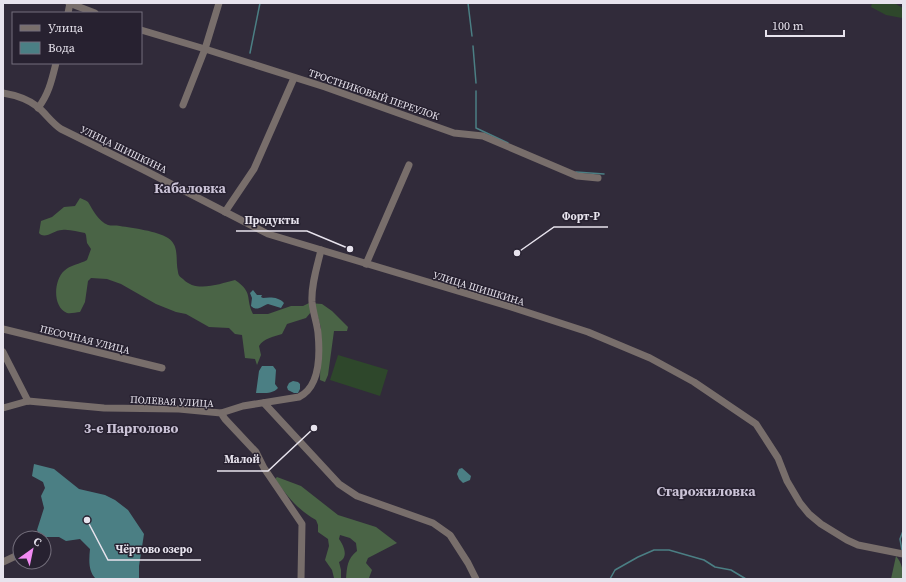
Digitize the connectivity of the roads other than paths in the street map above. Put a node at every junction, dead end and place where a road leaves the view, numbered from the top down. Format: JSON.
{"nodes":[{"id":1,"x":70,"y":3,"type":"edge"},
{"id":2,"x":219,"y":3,"type":"edge"},
{"id":3,"x":92,"y":12,"type":"edge"},
{"id":4,"x":142,"y":30,"type":"edge"},
{"id":5,"x":205,"y":49,"type":"junction"},
{"id":6,"x":56,"y":64,"type":"edge"},
{"id":7,"x":294,"y":78,"type":"junction"},
{"id":8,"x":3,"y":92,"type":"edge"},
{"id":9,"x":183,"y":104,"type":"dead end"},
{"id":10,"x":38,"y":108,"type":"junction"},
{"id":11,"x":409,"y":165,"type":"dead end"},
{"id":12,"x":598,"y":178,"type":"dead end"},
{"id":13,"x":225,"y":212,"type":"junction"},
{"id":14,"x":321,"y":250,"type":"junction"},
{"id":15,"x":366,"y":264,"type":"junction"},
{"id":16,"x":3,"y":329,"type":"edge"},
{"id":17,"x":3,"y":352,"type":"edge"},
{"id":18,"x":162,"y":368,"type":"dead end"},
{"id":19,"x":28,"y":401,"type":"junction"},
{"id":20,"x":264,"y":403,"type":"junction"},
{"id":21,"x":3,"y":408,"type":"edge"},
{"id":22,"x":221,"y":413,"type":"junction"},
{"id":23,"x":903,"y":554,"type":"edge"},
{"id":24,"x":301,"y":579,"type":"edge"},
{"id":25,"x":476,"y":579,"type":"edge"}],
"edges":[{"from":1,"to":3,"type":"street"},
{"from":2,"to":5,"type":"street"},
{"from":4,"to":5,"type":"street","name":"ТРОСТНИКОВЫЙ ПЕРЕУЛОК"},
{"from":5,"to":7,"type":"street","name":"ТРОСТНИКОВЫЙ ПЕРЕУЛОК"},
{"from":5,"to":9,"type":"street"},
{"from":6,"to":10,"type":"street"},
{"from":7,"to":12,"type":"street","name":"ТРОСТНИКОВЫЙ ПЕРЕУЛОК"},
{"from":7,"to":13,"type":"street"},
{"from":8,"to":10,"type":"street","name":"УЛИЦА ШИШКИНА"},
{"from":10,"to":13,"type":"street","name":"УЛИЦА ШИШКИНА"},
{"from":11,"to":15,"type":"street"},
{"from":13,"to":14,"type":"street","name":"УЛИЦА ШИШКИНА"},
{"from":14,"to":15,"type":"street","name":"УЛИЦА ШИШКИНА"},
{"from":14,"to":20,"type":"street"},
{"from":15,"to":23,"type":"street","name":"УЛИЦА ШИШКИНА"},
{"from":16,"to":18,"type":"street","name":"ПЕСОЧНАЯ УЛИЦА"},
{"from":17,"to":19,"type":"street"},
{"from":19,"to":21,"type":"street","name":"ПОЛЕВАЯ УЛИЦА"},
{"from":19,"to":22,"type":"street","name":"ПОЛЕВАЯ УЛИЦА"},
{"from":20,"to":22,"type":"street"},
{"from":20,"to":25,"type":"street"},
{"from":22,"to":24,"type":"street","name":"ПОЛЕВАЯ УЛИЦА"}]}
